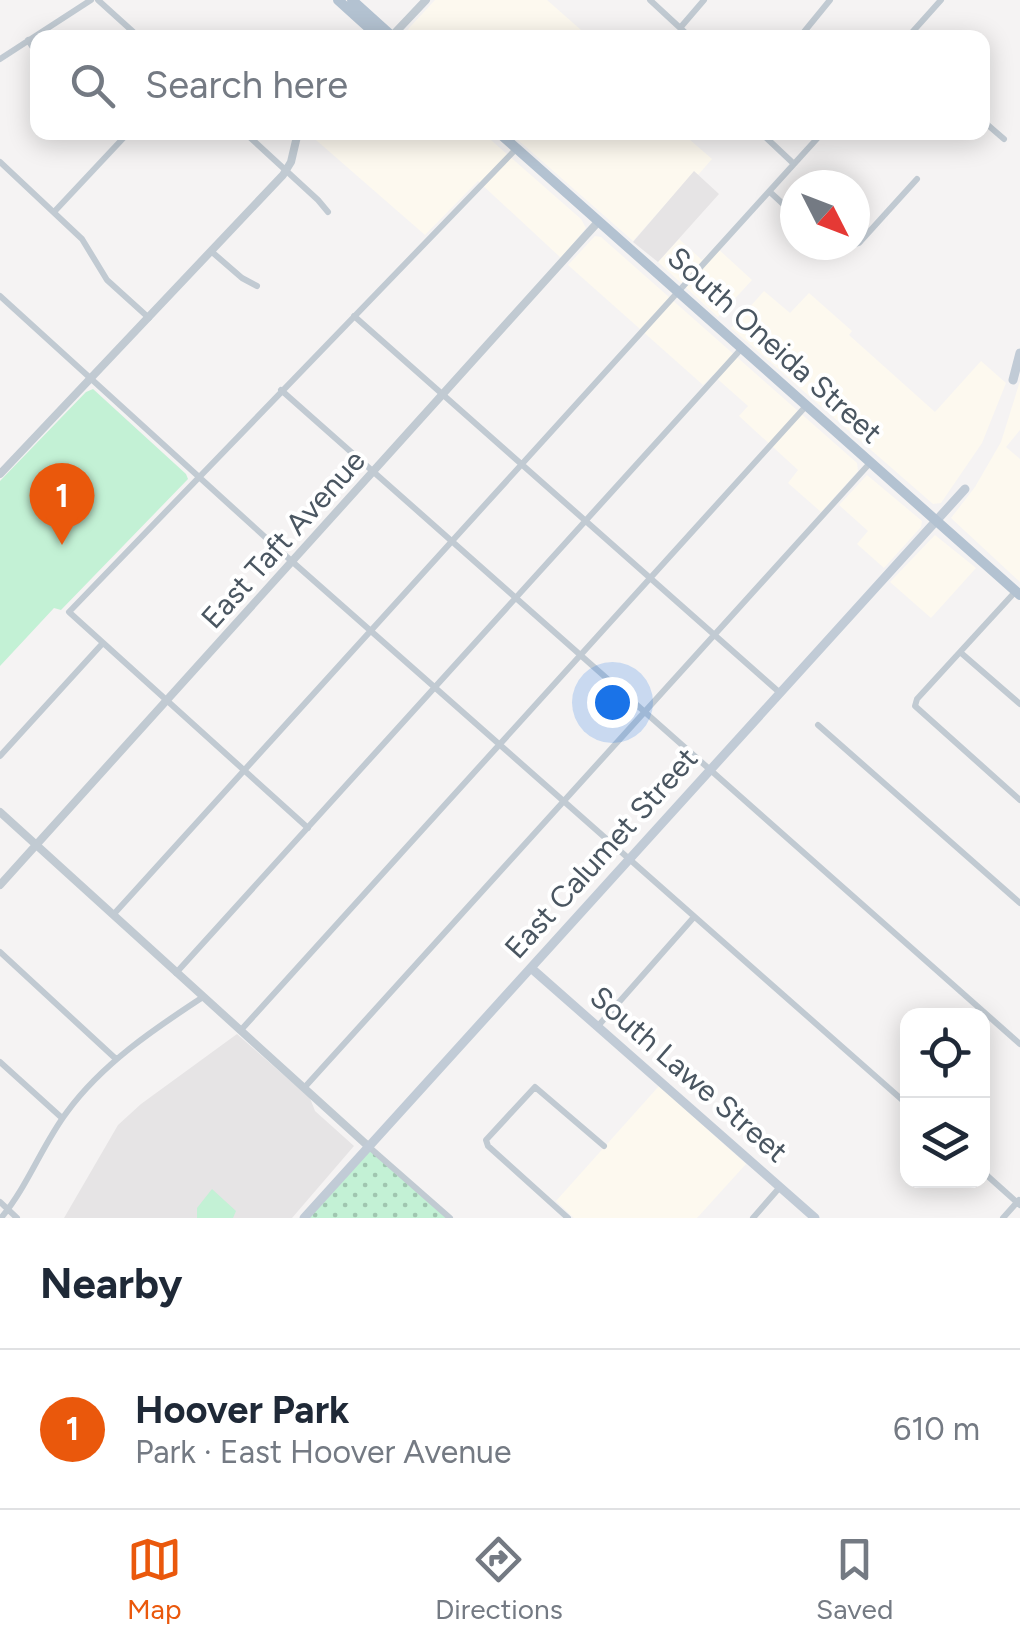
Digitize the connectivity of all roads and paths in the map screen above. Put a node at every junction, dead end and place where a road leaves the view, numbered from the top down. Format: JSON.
{"nodes":[{"id":1,"x":95,"y":0,"type":"edge"},
{"id":2,"x":338,"y":0,"type":"edge"},
{"id":3,"x":352,"y":0,"type":"edge"},
{"id":4,"x":426,"y":0,"type":"edge"},
{"id":5,"x":650,"y":0,"type":"edge"},
{"id":6,"x":704,"y":0,"type":"edge"},
{"id":7,"x":830,"y":0,"type":"edge"},
{"id":8,"x":941,"y":0,"type":"edge"},
{"id":9,"x":680,"y":28,"type":"joint"},
{"id":10,"x":45,"y":30,"type":"edge"},
{"id":11,"x":131,"y":30,"type":"edge"},
{"id":12,"x":380,"y":30,"type":"edge"},
{"id":13,"x":383,"y":30,"type":"edge"},
{"id":14,"x":397,"y":30,"type":"edge"},
{"id":15,"x":806,"y":30,"type":"edge"},
{"id":16,"x":915,"y":30,"type":"edge"},
{"id":17,"x":28,"y":40,"type":"joint"},
{"id":18,"x":30,"y":43,"type":"edge"},
{"id":19,"x":0,"y":59,"type":"edge"},
{"id":20,"x":990,"y":127,"type":"edge"},
{"id":21,"x":1004,"y":139,"type":"dead end"},
{"id":22,"x":121,"y":140,"type":"edge"},
{"id":23,"x":253,"y":140,"type":"edge"},
{"id":24,"x":296,"y":140,"type":"edge"},
{"id":25,"x":507,"y":140,"type":"edge"},
{"id":26,"x":768,"y":140,"type":"edge"},
{"id":27,"x":816,"y":140,"type":"edge"},
{"id":28,"x":516,"y":148,"type":"junction"},
{"id":29,"x":0,"y":162,"type":"edge"},
{"id":30,"x":794,"y":164,"type":"junction"},
{"id":31,"x":286,"y":171,"type":"junction"},
{"id":32,"x":917,"y":179,"type":"dead end"},
{"id":33,"x":770,"y":192,"type":"junction"},
{"id":34,"x":780,"y":201,"type":"edge"},
{"id":35,"x":54,"y":212,"type":"junction"},
{"id":36,"x":328,"y":212,"type":"dead end"},
{"id":37,"x":598,"y":222,"type":"junction"},
{"id":38,"x":870,"y":231,"type":"edge"},
{"id":39,"x":212,"y":252,"type":"junction"},
{"id":40,"x":257,"y":286,"type":"dead end"},
{"id":41,"x":678,"y":292,"type":"junction"},
{"id":42,"x":0,"y":296,"type":"edge"},
{"id":43,"x":354,"y":316,"type":"junction"},
{"id":44,"x":150,"y":318,"type":"junction"},
{"id":45,"x":742,"y":348,"type":"junction"},
{"id":46,"x":1020,"y":353,"type":"edge"},
{"id":47,"x":91,"y":380,"type":"junction"},
{"id":48,"x":1013,"y":380,"type":"dead end"},
{"id":49,"x":281,"y":390,"type":"junction"},
{"id":50,"x":444,"y":395,"type":"junction"},
{"id":51,"x":806,"y":406,"type":"junction"},
{"id":52,"x":870,"y":463,"type":"junction"},
{"id":53,"x":521,"y":464,"type":"junction"},
{"id":54,"x":374,"y":472,"type":"junction"},
{"id":55,"x":0,"y":474,"type":"edge"},
{"id":56,"x":197,"y":476,"type":"junction"},
{"id":57,"x":965,"y":488,"type":"dead end"},
{"id":58,"x":936,"y":521,"type":"junction"},
{"id":59,"x":585,"y":522,"type":"junction"},
{"id":60,"x":451,"y":541,"type":"junction"},
{"id":61,"x":293,"y":562,"type":"junction"},
{"id":62,"x":650,"y":579,"type":"junction"},
{"id":63,"x":1018,"y":593,"type":"edge"},
{"id":64,"x":516,"y":598,"type":"junction"},
{"id":65,"x":370,"y":630,"type":"junction"},
{"id":66,"x":714,"y":636,"type":"junction"},
{"id":67,"x":102,"y":644,"type":"junction"},
{"id":68,"x":960,"y":652,"type":"junction"},
{"id":69,"x":580,"y":656,"type":"junction"},
{"id":70,"x":435,"y":688,"type":"junction"},
{"id":71,"x":779,"y":692,"type":"junction"},
{"id":72,"x":166,"y":701,"type":"junction"},
{"id":73,"x":1020,"y":704,"type":"edge"},
{"id":74,"x":645,"y":712,"type":"junction"},
{"id":75,"x":818,"y":725,"type":"dead end"},
{"id":76,"x":500,"y":745,"type":"junction"},
{"id":77,"x":0,"y":756,"type":"edge"},
{"id":78,"x":244,"y":770,"type":"junction"},
{"id":79,"x":710,"y":770,"type":"junction"},
{"id":80,"x":1020,"y":800,"type":"edge"},
{"id":81,"x":564,"y":802,"type":"junction"},
{"id":82,"x":0,"y":812,"type":"edge"},
{"id":83,"x":308,"y":828,"type":"junction"},
{"id":84,"x":36,"y":846,"type":"junction"},
{"id":85,"x":629,"y":859,"type":"junction"},
{"id":86,"x":0,"y":885,"type":"edge"},
{"id":87,"x":1020,"y":903,"type":"edge"},
{"id":88,"x":113,"y":915,"type":"junction"},
{"id":89,"x":694,"y":917,"type":"junction"},
{"id":90,"x":0,"y":952,"type":"edge"},
{"id":91,"x":531,"y":968,"type":"junction"},
{"id":92,"x":176,"y":973,"type":"junction"},
{"id":93,"x":203,"y":997,"type":"junction"},
{"id":94,"x":598,"y":1026,"type":"junction"},
{"id":95,"x":241,"y":1030,"type":"junction"},
{"id":96,"x":1020,"y":1044,"type":"edge"},
{"id":97,"x":116,"y":1059,"type":"junction"},
{"id":98,"x":0,"y":1062,"type":"edge"},
{"id":99,"x":304,"y":1088,"type":"junction"},
{"id":100,"x":900,"y":1098,"type":"edge"},
{"id":101,"x":62,"y":1118,"type":"junction"},
{"id":102,"x":368,"y":1146,"type":"junction"},
{"id":103,"x":604,"y":1146,"type":"dead end"},
{"id":104,"x":990,"y":1178,"type":"edge"},
{"id":105,"x":780,"y":1187,"type":"junction"},
{"id":106,"x":0,"y":1202,"type":"edge"},
{"id":107,"x":1019,"y":1202,"type":"edge"},
{"id":108,"x":8,"y":1210,"type":"junction"},
{"id":109,"x":1,"y":1218,"type":"edge"},
{"id":110,"x":17,"y":1218,"type":"edge"},
{"id":111,"x":304,"y":1218,"type":"edge"},
{"id":112,"x":450,"y":1218,"type":"edge"},
{"id":113,"x":568,"y":1218,"type":"edge"},
{"id":114,"x":753,"y":1218,"type":"edge"},
{"id":115,"x":815,"y":1218,"type":"edge"},
{"id":116,"x":1003,"y":1218,"type":"edge"}],
"edges":[{"from":1,"to":10,"type":"street"},
{"from":1,"to":11,"type":"street"},
{"from":2,"to":12,"type":"main road"},
{"from":3,"to":13,"type":"main road"},
{"from":4,"to":14,"type":"street"},
{"from":5,"to":9,"type":"street"},
{"from":6,"to":9,"type":"street"},
{"from":7,"to":15,"type":"street"},
{"from":8,"to":16,"type":"street"},
{"from":17,"to":18,"type":"street"},
{"from":17,"to":19,"type":"street"},
{"from":20,"to":21,"type":"street"},
{"from":22,"to":35,"type":"street"},
{"from":23,"to":31,"type":"street"},
{"from":24,"to":31,"type":"street"},
{"from":25,"to":28,"type":"main road","name":"South Oneida Street"},
{"from":26,"to":30,"type":"street"},
{"from":27,"to":30,"type":"street"},
{"from":28,"to":37,"type":"main road","name":"South Oneida Street"},
{"from":28,"to":43,"type":"street"},
{"from":29,"to":35,"type":"street"},
{"from":30,"to":33,"type":"street"},
{"from":31,"to":36,"type":"street"},
{"from":31,"to":39,"type":"street"},
{"from":32,"to":38,"type":"street"},
{"from":33,"to":34,"type":"street"},
{"from":33,"to":41,"type":"street"},
{"from":35,"to":44,"type":"street"},
{"from":37,"to":41,"type":"main road","name":"South Oneida Street"},
{"from":37,"to":50,"type":"street","name":"East Taft Avenue"},
{"from":39,"to":40,"type":"street"},
{"from":39,"to":44,"type":"street"},
{"from":41,"to":45,"type":"main road","name":"South Oneida Street"},
{"from":41,"to":53,"type":"street"},
{"from":42,"to":47,"type":"street"},
{"from":43,"to":49,"type":"street"},
{"from":43,"to":50,"type":"street"},
{"from":44,"to":47,"type":"street"},
{"from":45,"to":51,"type":"main road","name":"South Oneida Street"},
{"from":45,"to":59,"type":"street"},
{"from":46,"to":48,"type":"main road"},
{"from":47,"to":55,"type":"street"},
{"from":47,"to":56,"type":"street"},
{"from":49,"to":54,"type":"street"},
{"from":49,"to":56,"type":"street"},
{"from":50,"to":53,"type":"street"},
{"from":50,"to":54,"type":"street","name":"East Taft Avenue"},
{"from":51,"to":52,"type":"main road","name":"South Oneida Street"},
{"from":51,"to":62,"type":"street"},
{"from":52,"to":58,"type":"main road","name":"South Oneida Street"},
{"from":52,"to":66,"type":"street"},
{"from":53,"to":59,"type":"street"},
{"from":53,"to":60,"type":"street"},
{"from":54,"to":60,"type":"street"},
{"from":54,"to":61,"type":"street","name":"East Taft Avenue"},
{"from":56,"to":61,"type":"street"},
{"from":56,"to":67,"type":"street"},
{"from":57,"to":58,"type":"main road","name":"East Calumet Street"},
{"from":58,"to":63,"type":"main road","name":"South Oneida Street"},
{"from":58,"to":71,"type":"main road","name":"East Calumet Street"},
{"from":59,"to":62,"type":"street"},
{"from":59,"to":64,"type":"street"},
{"from":60,"to":64,"type":"street"},
{"from":60,"to":65,"type":"street"},
{"from":61,"to":65,"type":"street"},
{"from":61,"to":72,"type":"street","name":"East Taft Avenue"},
{"from":62,"to":66,"type":"street"},
{"from":62,"to":69,"type":"street"},
{"from":63,"to":68,"type":"street"},
{"from":64,"to":69,"type":"street"},
{"from":64,"to":70,"type":"street"},
{"from":65,"to":70,"type":"street"},
{"from":65,"to":78,"type":"street"},
{"from":66,"to":71,"type":"street"},
{"from":66,"to":74,"type":"street"},
{"from":67,"to":72,"type":"street"},
{"from":67,"to":77,"type":"street"},
{"from":68,"to":73,"type":"street"},
{"from":68,"to":80,"type":"street"},
{"from":69,"to":74,"type":"street"},
{"from":69,"to":76,"type":"street"},
{"from":70,"to":76,"type":"street"},
{"from":70,"to":83,"type":"street"},
{"from":71,"to":79,"type":"main road","name":"East Calumet Street"},
{"from":72,"to":78,"type":"street"},
{"from":72,"to":84,"type":"street","name":"East Taft Avenue"},
{"from":74,"to":79,"type":"street"},
{"from":74,"to":81,"type":"street"},
{"from":75,"to":87,"type":"street"},
{"from":76,"to":81,"type":"street"},
{"from":76,"to":95,"type":"street"},
{"from":78,"to":83,"type":"street"},
{"from":78,"to":88,"type":"street"},
{"from":79,"to":85,"type":"main road","name":"East Calumet Street"},
{"from":79,"to":96,"type":"street"},
{"from":81,"to":85,"type":"street"},
{"from":81,"to":99,"type":"street"},
{"from":82,"to":84,"type":"street"},
{"from":83,"to":92,"type":"street"},
{"from":84,"to":86,"type":"street","name":"East Taft Avenue"},
{"from":84,"to":88,"type":"street"},
{"from":85,"to":89,"type":"street"},
{"from":85,"to":91,"type":"main road","name":"East Calumet Street"},
{"from":88,"to":92,"type":"street"},
{"from":89,"to":94,"type":"street"},
{"from":89,"to":100,"type":"street"},
{"from":90,"to":97,"type":"street"},
{"from":91,"to":94,"type":"main road","name":"South Lawe Street"},
{"from":91,"to":102,"type":"main road","name":"East Calumet Street"},
{"from":92,"to":93,"type":"street"},
{"from":93,"to":95,"type":"street"},
{"from":93,"to":97,"type":"street"},
{"from":94,"to":105,"type":"main road","name":"South Lawe Street"},
{"from":95,"to":99,"type":"street"},
{"from":97,"to":101,"type":"street"},
{"from":98,"to":101,"type":"street"},
{"from":99,"to":102,"type":"street"},
{"from":101,"to":108,"type":"street"},
{"from":102,"to":111,"type":"main road","name":"East Calumet Street"},
{"from":102,"to":112,"type":"street"},
{"from":103,"to":113,"type":"street"},
{"from":104,"to":107,"type":"street"},
{"from":105,"to":114,"type":"street"},
{"from":105,"to":115,"type":"main road","name":"South Lawe Street"},
{"from":106,"to":108,"type":"street"},
{"from":107,"to":116,"type":"street"},
{"from":108,"to":109,"type":"street"},
{"from":108,"to":110,"type":"street"}]}
